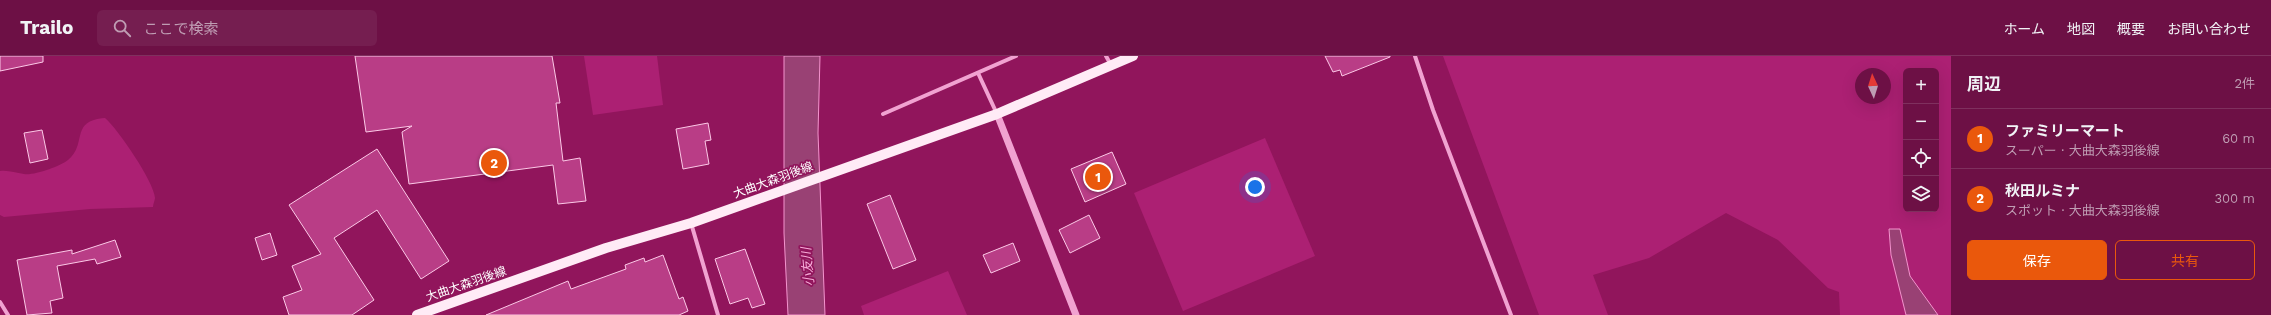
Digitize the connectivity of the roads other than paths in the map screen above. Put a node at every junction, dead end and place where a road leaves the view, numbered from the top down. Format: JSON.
{"nodes":[{"id":1,"x":1016,"y":56,"type":"edge"},
{"id":2,"x":1106,"y":56,"type":"edge"},
{"id":3,"x":1133,"y":56,"type":"edge"},
{"id":4,"x":1415,"y":56,"type":"edge"},
{"id":5,"x":1111,"y":65,"type":"junction"},
{"id":6,"x":978,"y":72,"type":"junction"},
{"id":7,"x":883,"y":114,"type":"dead end"},
{"id":8,"x":997,"y":114,"type":"junction"},
{"id":9,"x":691,"y":223,"type":"junction"},
{"id":10,"x":0,"y":302,"type":"edge"},
{"id":11,"x":438,"y":311,"type":"edge"},
{"id":12,"x":8,"y":315,"type":"edge"},
{"id":13,"x":417,"y":315,"type":"edge"},
{"id":14,"x":718,"y":315,"type":"edge"},
{"id":15,"x":1076,"y":315,"type":"edge"},
{"id":16,"x":1511,"y":315,"type":"edge"}],
"edges":[{"from":1,"to":6,"type":"street"},
{"from":2,"to":5,"type":"street"},
{"from":3,"to":5,"type":"main road","name":"大曲大森羽後線"},
{"from":4,"to":16,"type":"street"},
{"from":5,"to":8,"type":"main road","name":"大曲大森羽後線"},
{"from":6,"to":7,"type":"street"},
{"from":6,"to":8,"type":"street"},
{"from":8,"to":9,"type":"main road","name":"大曲大森羽後線"},
{"from":8,"to":15,"type":"street"},
{"from":9,"to":11,"type":"main road","name":"大曲大森羽後線"},
{"from":9,"to":14,"type":"street"},
{"from":10,"to":12,"type":"street"},
{"from":11,"to":13,"type":"main road","name":"大曲大森羽後線"}]}
